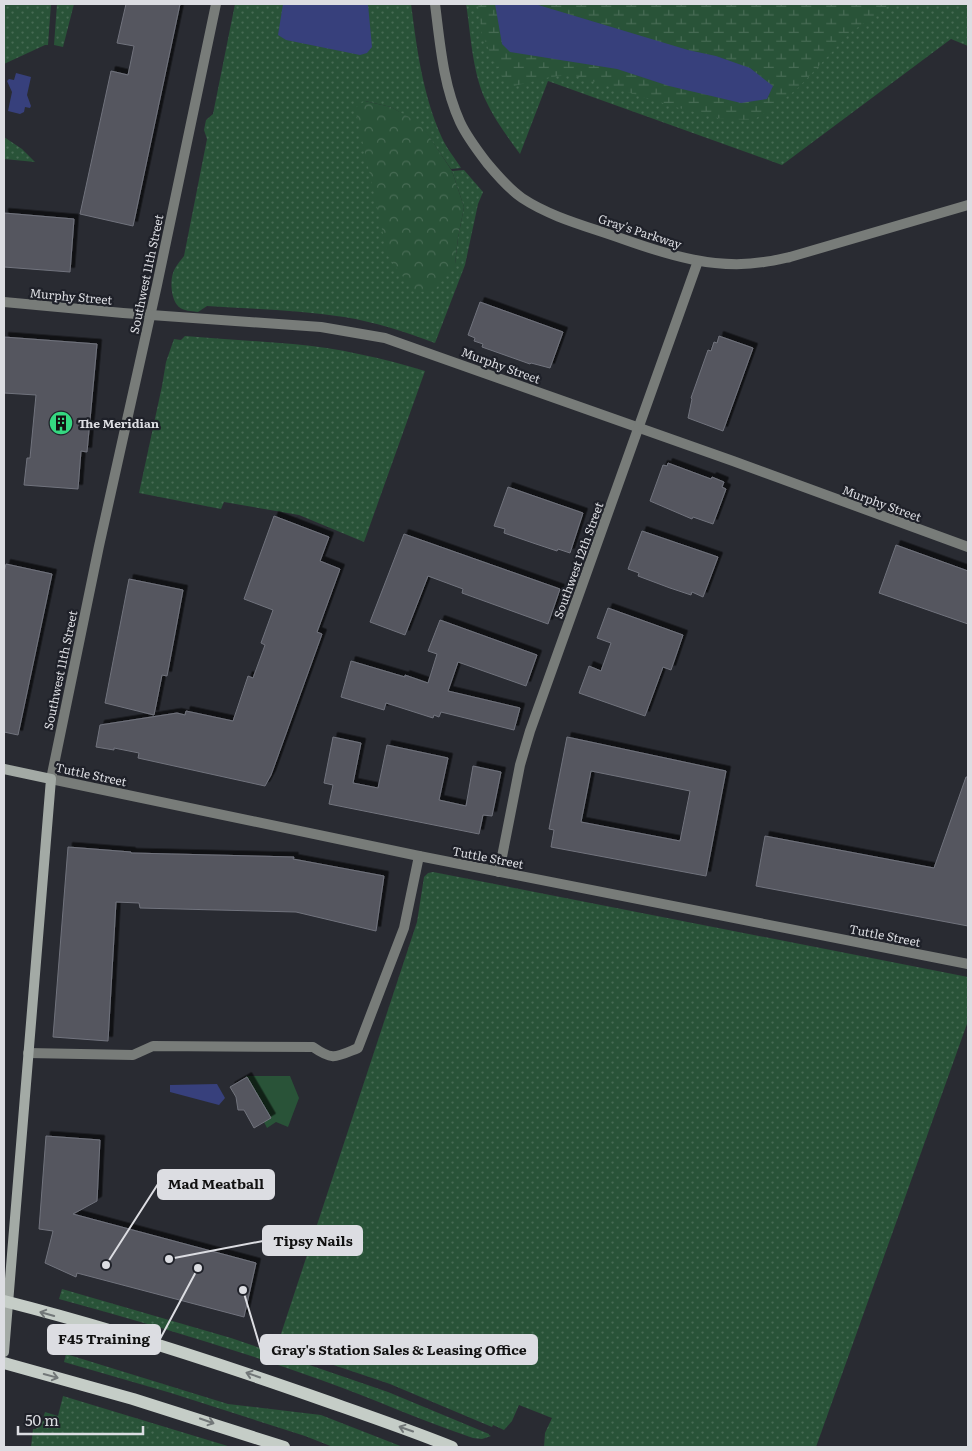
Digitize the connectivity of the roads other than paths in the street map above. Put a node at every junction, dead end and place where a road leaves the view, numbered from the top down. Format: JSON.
{"nodes":[{"id":1,"x":216,"y":4,"type":"edge"},
{"id":2,"x":435,"y":4,"type":"edge"},
{"id":3,"x":968,"y":205,"type":"edge"},
{"id":4,"x":698,"y":261,"type":"junction"},
{"id":5,"x":4,"y":302,"type":"edge"},
{"id":6,"x":150,"y":315,"type":"junction"},
{"id":7,"x":639,"y":428,"type":"junction"},
{"id":8,"x":968,"y":547,"type":"edge"},
{"id":9,"x":4,"y":769,"type":"edge"},
{"id":10,"x":51,"y":779,"type":"junction"},
{"id":11,"x":419,"y":856,"type":"junction"},
{"id":12,"x":499,"y":872,"type":"junction"},
{"id":13,"x":968,"y":964,"type":"edge"},
{"id":14,"x":28,"y":1053,"type":"junction"},
{"id":15,"x":6,"y":1302,"type":"edge"},
{"id":16,"x":4,"y":1352,"type":"edge"},
{"id":17,"x":4,"y":1363,"type":"edge"},
{"id":18,"x":284,"y":1447,"type":"edge"},
{"id":19,"x":452,"y":1447,"type":"edge"}],
"edges":[{"from":1,"to":6,"type":"street","name":"Southwest 11th Street"},
{"from":2,"to":4,"type":"street","name":"Gray's Parkway"},
{"from":3,"to":4,"type":"street","name":"Gray's Parkway"},
{"from":4,"to":7,"type":"street","name":"Southwest 12th Street"},
{"from":5,"to":6,"type":"street","name":"Murphy Street"},
{"from":6,"to":7,"type":"street","name":"Murphy Street"},
{"from":6,"to":10,"type":"street","name":"Southwest 11th Street"},
{"from":7,"to":8,"type":"street","name":"Murphy Street"},
{"from":7,"to":12,"type":"street","name":"Southwest 12th Street"},
{"from":9,"to":10,"type":"street","name":"Tuttle Street"},
{"from":10,"to":11,"type":"street","name":"Tuttle Street"},
{"from":10,"to":14,"type":"street","name":"Southwest 11th Street"},
{"from":11,"to":12,"type":"street","name":"Tuttle Street"},
{"from":11,"to":14,"type":"street"},
{"from":12,"to":13,"type":"street","name":"Tuttle Street"},
{"from":14,"to":15,"type":"street","name":"Southwest 11th Street"},
{"from":15,"to":16,"type":"street","name":"Southwest 11th Street"},
{"from":19,"to":15,"type":"main road","one_way":true},
{"from":17,"to":18,"type":"main road","one_way":true}]}
